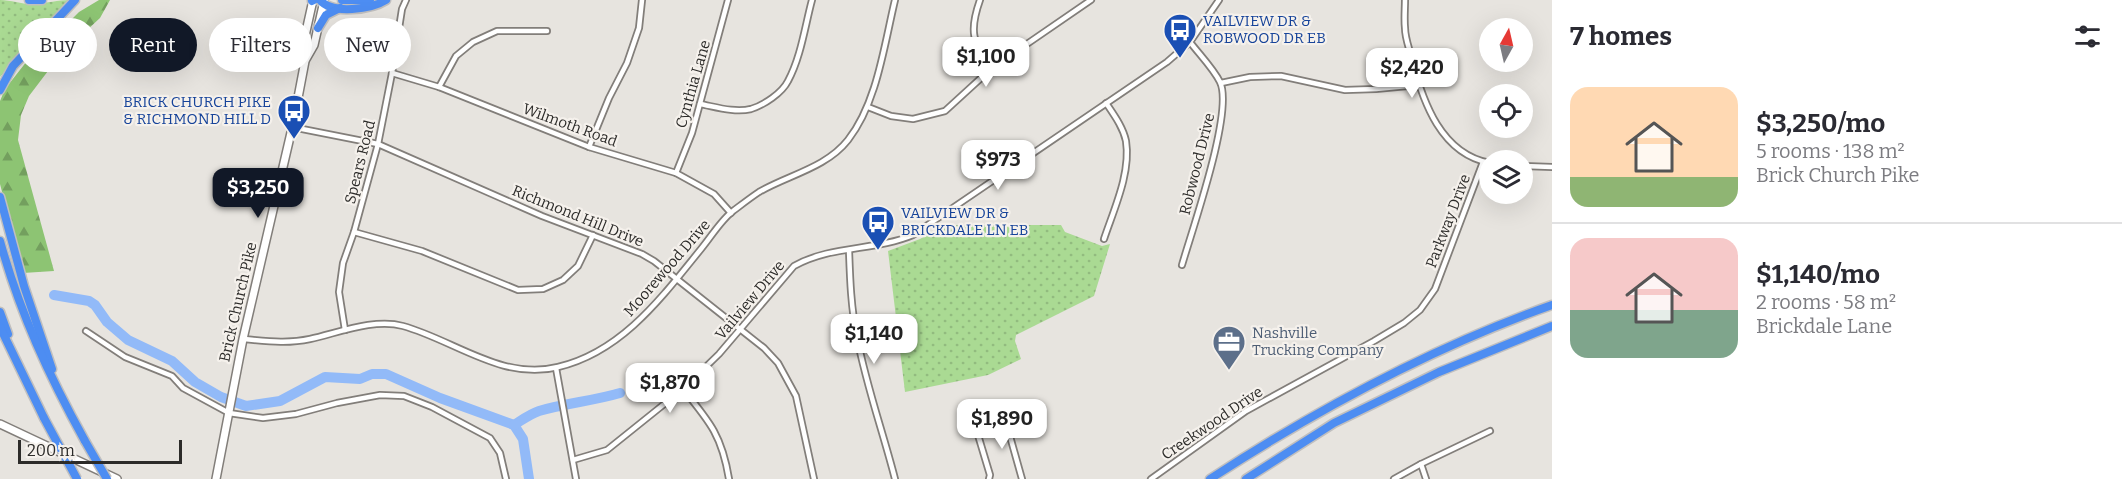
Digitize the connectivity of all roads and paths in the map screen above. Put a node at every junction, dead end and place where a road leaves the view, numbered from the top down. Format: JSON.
{"nodes":[{"id":1,"x":29,"y":0,"type":"edge"},
{"id":2,"x":42,"y":0,"type":"edge"},
{"id":3,"x":75,"y":0,"type":"edge"},
{"id":4,"x":370,"y":0,"type":"edge"},
{"id":5,"x":386,"y":0,"type":"edge"},
{"id":6,"x":406,"y":0,"type":"edge"},
{"id":7,"x":642,"y":0,"type":"edge"},
{"id":8,"x":728,"y":0,"type":"edge"},
{"id":9,"x":812,"y":0,"type":"edge"},
{"id":10,"x":895,"y":0,"type":"edge"},
{"id":11,"x":980,"y":0,"type":"edge"},
{"id":12,"x":1091,"y":0,"type":"edge"},
{"id":13,"x":1219,"y":0,"type":"edge"},
{"id":14,"x":1405,"y":0,"type":"edge"},
{"id":15,"x":318,"y":1,"type":"edge"},
{"id":16,"x":344,"y":2,"type":"edge"},
{"id":17,"x":312,"y":18,"type":"edge"},
{"id":18,"x":318,"y":28,"type":"junction"},
{"id":19,"x":547,"y":31,"type":"dead end"},
{"id":20,"x":1190,"y":42,"type":"junction"},
{"id":21,"x":312,"y":49,"type":"edge"},
{"id":22,"x":992,"y":68,"type":"junction"},
{"id":23,"x":303,"y":72,"type":"edge"},
{"id":24,"x":392,"y":73,"type":"junction"},
{"id":25,"x":1221,"y":83,"type":"junction"},
{"id":26,"x":1418,"y":85,"type":"junction"},
{"id":27,"x":439,"y":87,"type":"junction"},
{"id":28,"x":0,"y":90,"type":"edge"},
{"id":29,"x":1106,"y":103,"type":"junction"},
{"id":30,"x":700,"y":104,"type":"junction"},
{"id":31,"x":868,"y":107,"type":"junction"},
{"id":32,"x":292,"y":127,"type":"junction"},
{"id":33,"x":378,"y":144,"type":"junction"},
{"id":34,"x":589,"y":147,"type":"junction"},
{"id":35,"x":1479,"y":160,"type":"edge"},
{"id":36,"x":1533,"y":166,"type":"edge"},
{"id":37,"x":1552,"y":167,"type":"edge"},
{"id":38,"x":676,"y":173,"type":"junction"},
{"id":39,"x":1479,"y":173,"type":"edge"},
{"id":40,"x":0,"y":197,"type":"edge"},
{"id":41,"x":730,"y":213,"type":"junction"},
{"id":42,"x":354,"y":232,"type":"junction"},
{"id":43,"x":592,"y":235,"type":"junction"},
{"id":44,"x":1104,"y":239,"type":"dead end"},
{"id":45,"x":0,"y":241,"type":"edge"},
{"id":46,"x":849,"y":250,"type":"junction"},
{"id":47,"x":1182,"y":265,"type":"dead end"},
{"id":48,"x":678,"y":278,"type":"junction"},
{"id":49,"x":1435,"y":289,"type":"joint"},
{"id":50,"x":1552,"y":305,"type":"edge"},
{"id":51,"x":0,"y":312,"type":"edge"},
{"id":52,"x":1552,"y":326,"type":"edge"},
{"id":53,"x":0,"y":327,"type":"edge"},
{"id":54,"x":741,"y":329,"type":"junction"},
{"id":55,"x":345,"y":330,"type":"junction"},
{"id":56,"x":86,"y":331,"type":"dead end"},
{"id":57,"x":243,"y":339,"type":"junction"},
{"id":58,"x":556,"y":368,"type":"junction"},
{"id":59,"x":23,"y":372,"type":"junction"},
{"id":60,"x":683,"y":389,"type":"junction"},
{"id":61,"x":64,"y":404,"type":"junction"},
{"id":62,"x":229,"y":411,"type":"junction"},
{"id":63,"x":0,"y":424,"type":"edge"},
{"id":64,"x":1490,"y":431,"type":"dead end"},
{"id":65,"x":573,"y":460,"type":"junction"},
{"id":66,"x":1421,"y":464,"type":"junction"},
{"id":67,"x":77,"y":479,"type":"edge"},
{"id":68,"x":107,"y":479,"type":"edge"},
{"id":69,"x":117,"y":479,"type":"edge"},
{"id":70,"x":216,"y":479,"type":"edge"},
{"id":71,"x":506,"y":479,"type":"edge"},
{"id":72,"x":576,"y":479,"type":"edge"},
{"id":73,"x":729,"y":479,"type":"edge"},
{"id":74,"x":814,"y":479,"type":"edge"},
{"id":75,"x":895,"y":479,"type":"edge"},
{"id":76,"x":989,"y":479,"type":"edge"},
{"id":77,"x":1022,"y":479,"type":"edge"},
{"id":78,"x":1151,"y":479,"type":"edge"},
{"id":79,"x":1210,"y":479,"type":"edge"},
{"id":80,"x":1245,"y":479,"type":"edge"},
{"id":81,"x":1394,"y":479,"type":"edge"},
{"id":82,"x":1426,"y":479,"type":"edge"}],
"edges":[{"from":1,"to":2,"type":"highway"},
{"from":3,"to":28,"type":"highway"},
{"from":4,"to":16,"type":"highway"},
{"from":5,"to":16,"type":"highway"},
{"from":6,"to":24,"type":"street","name":"Spears Road"},
{"from":7,"to":34,"type":"street"},
{"from":8,"to":30,"type":"street","name":"Cynthia Lane"},
{"from":9,"to":30,"type":"street"},
{"from":10,"to":31,"type":"street","name":"Moorewood Drive"},
{"from":11,"to":22,"type":"street"},
{"from":12,"to":22,"type":"street"},
{"from":13,"to":20,"type":"street","name":"Vailview Drive"},
{"from":14,"to":26,"type":"street"},
{"from":15,"to":16,"type":"highway"},
{"from":15,"to":17,"type":"main road","name":"Brick Church Pike"},
{"from":15,"to":18,"type":"main road","name":"Brick Church Pike"},
{"from":16,"to":18,"type":"highway"},
{"from":18,"to":21,"type":"main road","name":"Brick Church Pike"},
{"from":19,"to":27,"type":"street"},
{"from":20,"to":25,"type":"street"},
{"from":20,"to":29,"type":"street","name":"Vailview Drive"},
{"from":22,"to":31,"type":"street"},
{"from":23,"to":32,"type":"main road","name":"Brick Church Pike"},
{"from":24,"to":27,"type":"street","name":"Wilmoth Road"},
{"from":24,"to":33,"type":"street","name":"Spears Road"},
{"from":25,"to":26,"type":"street"},
{"from":25,"to":47,"type":"street","name":"Robwood Drive"},
{"from":26,"to":35,"type":"street"},
{"from":27,"to":34,"type":"street","name":"Wilmoth Road"},
{"from":29,"to":44,"type":"street"},
{"from":29,"to":46,"type":"street","name":"Vailview Drive"},
{"from":30,"to":38,"type":"street","name":"Cynthia Lane"},
{"from":31,"to":41,"type":"street","name":"Moorewood Drive"},
{"from":32,"to":33,"type":"street","name":"Richmond Hill Drive"},
{"from":32,"to":57,"type":"main road","name":"Brick Church Pike"},
{"from":33,"to":42,"type":"street","name":"Spears Road"},
{"from":33,"to":43,"type":"street","name":"Richmond Hill Drive"},
{"from":34,"to":38,"type":"street","name":"Wilmoth Road"},
{"from":36,"to":37,"type":"street"},
{"from":38,"to":41,"type":"street","name":"Wilmoth Road"},
{"from":39,"to":49,"type":"street","name":"Parkway Drive"},
{"from":40,"to":61,"type":"highway"},
{"from":41,"to":48,"type":"street","name":"Moorewood Drive"},
{"from":42,"to":43,"type":"street"},
{"from":42,"to":55,"type":"street","name":"Spears Road"},
{"from":43,"to":48,"type":"street","name":"Richmond Hill Drive"},
{"from":45,"to":61,"type":"highway"},
{"from":46,"to":54,"type":"street","name":"Vailview Drive"},
{"from":46,"to":75,"type":"street"},
{"from":48,"to":54,"type":"street","name":"Richmond Hill Drive"},
{"from":48,"to":58,"type":"street","name":"Moorewood Drive"},
{"from":49,"to":78,"type":"street","name":"Creekwood Drive"},
{"from":50,"to":79,"type":"highway"},
{"from":51,"to":59,"type":"highway"},
{"from":52,"to":80,"type":"highway"},
{"from":53,"to":59,"type":"highway"},
{"from":54,"to":60,"type":"street","name":"Vailview Drive"},
{"from":54,"to":74,"type":"street","name":"Richmond Hill Drive"},
{"from":55,"to":57,"type":"street","name":"Moorewood Drive"},
{"from":55,"to":58,"type":"street","name":"Moorewood Drive"},
{"from":56,"to":62,"type":"street"},
{"from":57,"to":62,"type":"main road","name":"Brick Church Pike"},
{"from":58,"to":65,"type":"street"},
{"from":59,"to":67,"type":"highway","bridge":true},
{"from":60,"to":65,"type":"street","name":"Vailview Drive"},
{"from":60,"to":73,"type":"street"},
{"from":61,"to":68,"type":"highway","bridge":true},
{"from":62,"to":70,"type":"main road","name":"Brick Church Pike"},
{"from":62,"to":71,"type":"street"},
{"from":63,"to":69,"type":"main road"},
{"from":64,"to":66,"type":"street"},
{"from":65,"to":72,"type":"street"},
{"from":66,"to":81,"type":"street"},
{"from":66,"to":82,"type":"street"},
{"from":76,"to":77,"type":"street"}]}
